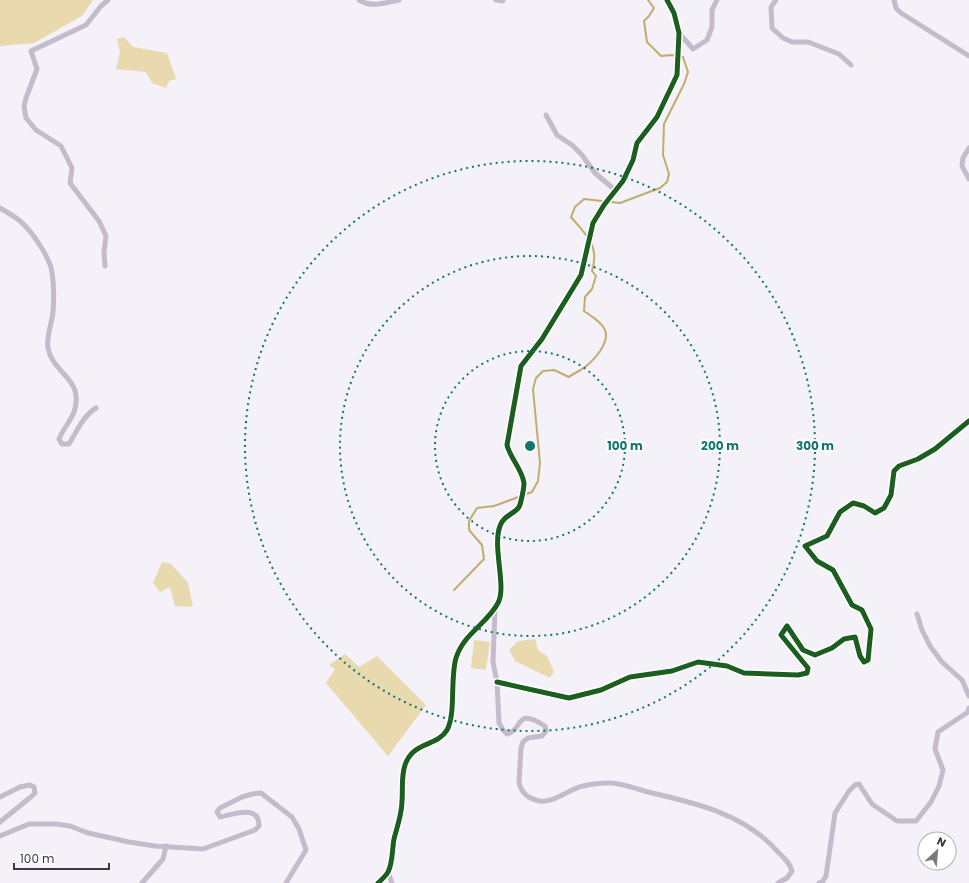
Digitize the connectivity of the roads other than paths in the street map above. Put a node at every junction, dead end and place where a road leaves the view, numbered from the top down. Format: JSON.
{"nodes":[{"id":1,"x":108,"y":0,"type":"edge"},
{"id":2,"x":359,"y":0,"type":"edge"},
{"id":3,"x":399,"y":0,"type":"edge"},
{"id":4,"x":496,"y":0,"type":"edge"},
{"id":5,"x":667,"y":0,"type":"edge"},
{"id":6,"x":717,"y":0,"type":"edge"},
{"id":7,"x":776,"y":0,"type":"edge"},
{"id":8,"x":894,"y":0,"type":"edge"},
{"id":9,"x":503,"y":1,"type":"dead end"},
{"id":10,"x":679,"y":33,"type":"junction"},
{"id":11,"x":969,"y":56,"type":"edge"},
{"id":12,"x":851,"y":65,"type":"dead end"},
{"id":13,"x":546,"y":115,"type":"dead end"},
{"id":14,"x":969,"y":148,"type":"edge"},
{"id":15,"x":969,"y":178,"type":"edge"},
{"id":16,"x":615,"y":190,"type":"junction"},
{"id":17,"x":0,"y":208,"type":"edge"},
{"id":18,"x":106,"y":266,"type":"dead end"},
{"id":19,"x":96,"y":408,"type":"dead end"},
{"id":20,"x":969,"y":421,"type":"edge"},
{"id":21,"x":495,"y":609,"type":"junction"},
{"id":22,"x":917,"y":614,"type":"dead end"},
{"id":23,"x":496,"y":682,"type":"junction"},
{"id":24,"x":969,"y":696,"type":"edge"},
{"id":25,"x":969,"y":708,"type":"edge"},
{"id":26,"x":0,"y":797,"type":"edge"},
{"id":27,"x":0,"y":822,"type":"edge"},
{"id":28,"x":0,"y":836,"type":"edge"},
{"id":29,"x":166,"y":846,"type":"junction"},
{"id":30,"x":388,"y":872,"type":"junction"},
{"id":31,"x":142,"y":883,"type":"edge"},
{"id":32,"x":286,"y":883,"type":"edge"},
{"id":33,"x":378,"y":883,"type":"edge"},
{"id":34,"x":392,"y":883,"type":"edge"},
{"id":35,"x":778,"y":883,"type":"edge"},
{"id":36,"x":819,"y":883,"type":"edge"}],
"edges":[{"from":1,"to":18,"type":"street"},
{"from":2,"to":3,"type":"street"},
{"from":4,"to":9,"type":"street"},
{"from":5,"to":10,"type":"street"},
{"from":6,"to":10,"type":"street"},
{"from":7,"to":12,"type":"street"},
{"from":8,"to":11,"type":"street"},
{"from":10,"to":16,"type":"street"},
{"from":13,"to":16,"type":"street"},
{"from":14,"to":15,"type":"street"},
{"from":16,"to":21,"type":"street"},
{"from":17,"to":19,"type":"street"},
{"from":20,"to":23,"type":"street"},
{"from":21,"to":23,"type":"street"},
{"from":21,"to":30,"type":"street"},
{"from":22,"to":24,"type":"street"},
{"from":23,"to":35,"type":"street"},
{"from":25,"to":36,"type":"street"},
{"from":26,"to":27,"type":"street"},
{"from":28,"to":29,"type":"street"},
{"from":29,"to":31,"type":"street"},
{"from":29,"to":32,"type":"street"},
{"from":30,"to":33,"type":"street"},
{"from":30,"to":34,"type":"street"}]}
